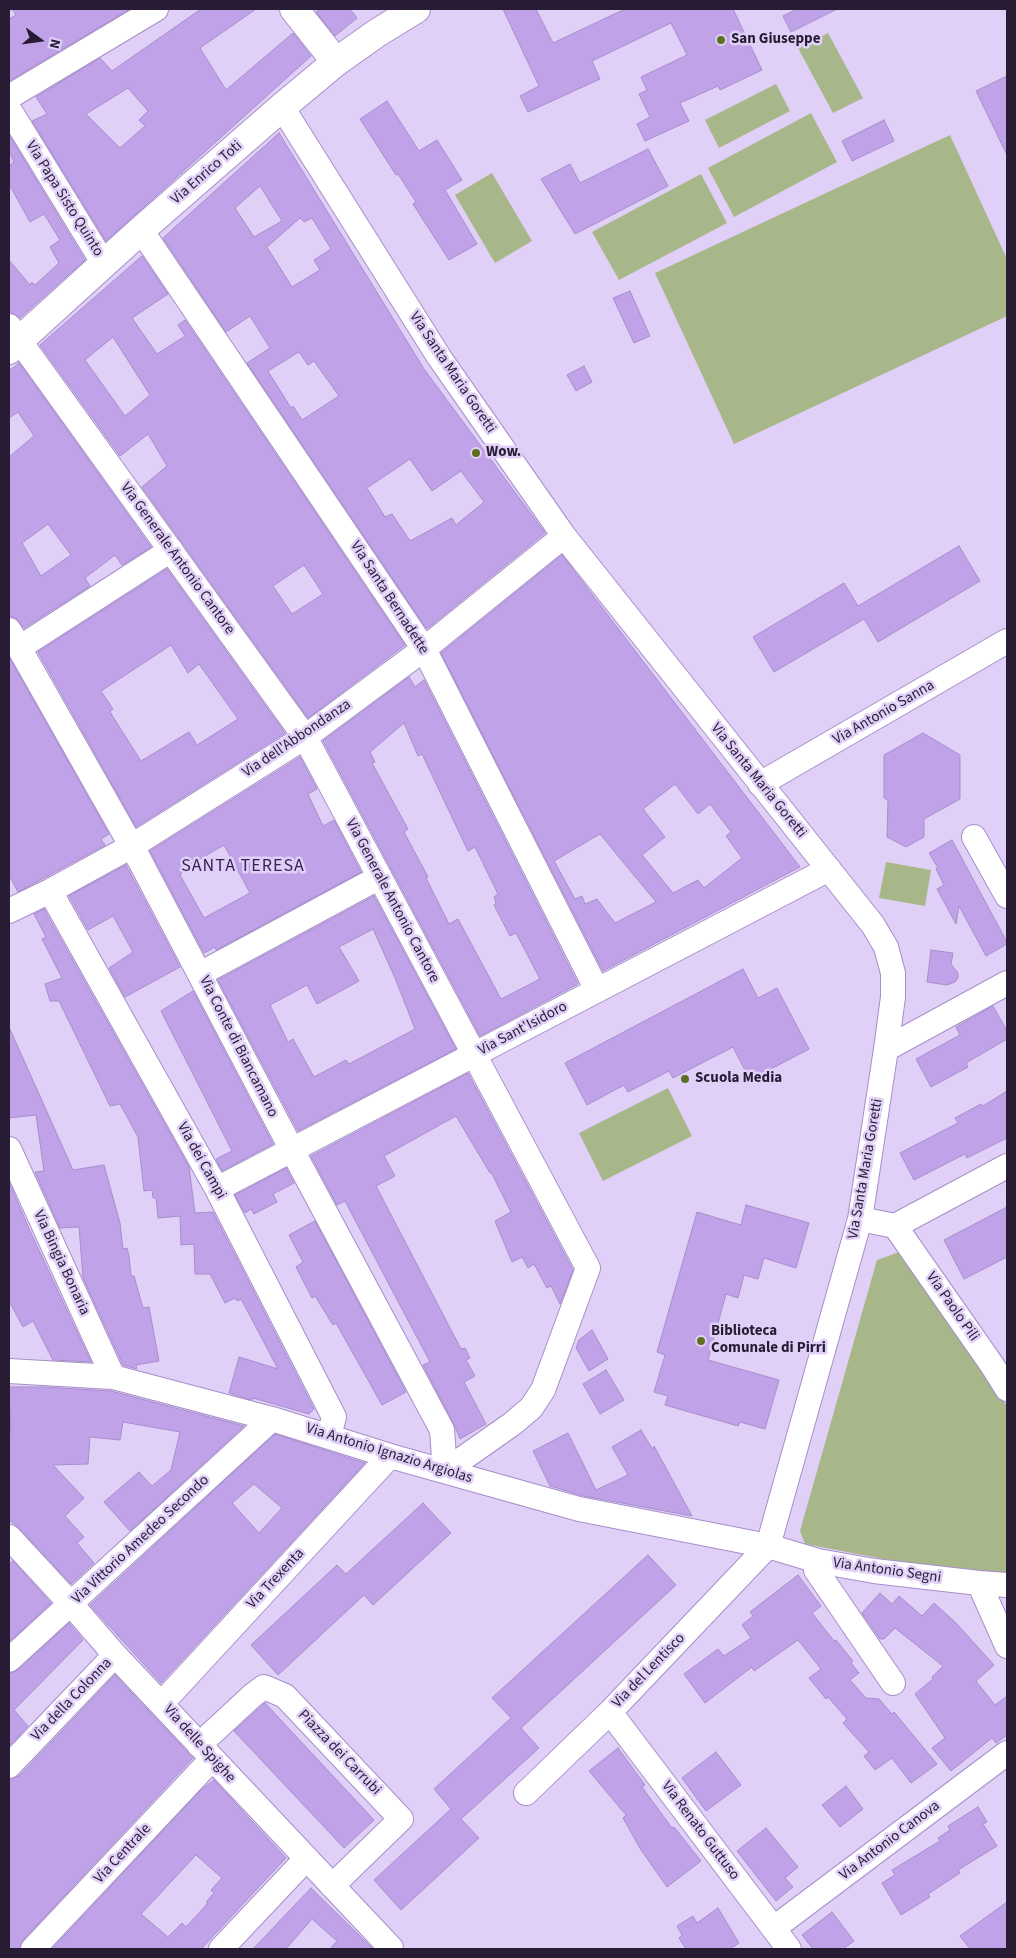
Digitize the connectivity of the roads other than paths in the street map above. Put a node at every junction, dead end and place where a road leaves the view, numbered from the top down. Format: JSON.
{"nodes":[{"id":1,"x":156,"y":9,"type":"edge"},
{"id":2,"x":294,"y":9,"type":"edge"},
{"id":3,"x":416,"y":9,"type":"edge"},
{"id":4,"x":336,"y":62,"type":"junction"},
{"id":5,"x":9,"y":97,"type":"edge"},
{"id":6,"x":282,"y":107,"type":"junction"},
{"id":7,"x":9,"y":109,"type":"edge"},
{"id":8,"x":141,"y":230,"type":"junction"},
{"id":9,"x":104,"y":264,"type":"junction"},
{"id":10,"x":12,"y":339,"type":"edge"},
{"id":11,"x":564,"y":536,"type":"junction"},
{"id":12,"x":170,"y":550,"type":"junction"},
{"id":13,"x":14,"y":639,"type":"edge"},
{"id":14,"x":1007,"y":642,"type":"edge"},
{"id":15,"x":424,"y":649,"type":"junction"},
{"id":16,"x":305,"y":738,"type":"junction"},
{"id":17,"x":760,"y":784,"type":"junction"},
{"id":18,"x":974,"y":837,"type":"dead end"},
{"id":19,"x":132,"y":846,"type":"junction"},
{"id":20,"x":829,"y":869,"type":"junction"},
{"id":21,"x":380,"y":877,"type":"junction"},
{"id":22,"x":50,"y":891,"type":"junction"},
{"id":23,"x":1007,"y":896,"type":"edge"},
{"id":24,"x":9,"y":912,"type":"edge"},
{"id":25,"x":200,"y":974,"type":"junction"},
{"id":26,"x":1007,"y":983,"type":"edge"},
{"id":27,"x":597,"y":990,"type":"junction"},
{"id":28,"x":886,"y":1050,"type":"junction"},
{"id":29,"x":473,"y":1055,"type":"junction"},
{"id":30,"x":9,"y":1150,"type":"edge"},
{"id":31,"x":292,"y":1150,"type":"junction"},
{"id":32,"x":1007,"y":1166,"type":"edge"},
{"id":33,"x":217,"y":1189,"type":"junction"},
{"id":34,"x":860,"y":1219,"type":"junction"},
{"id":35,"x":895,"y":1226,"type":"junction"},
{"id":36,"x":1000,"y":1362,"type":"edge"},
{"id":37,"x":9,"y":1371,"type":"edge"},
{"id":38,"x":112,"y":1377,"type":"junction"},
{"id":39,"x":1007,"y":1389,"type":"edge"},
{"id":40,"x":272,"y":1419,"type":"junction"},
{"id":41,"x":329,"y":1436,"type":"junction"},
{"id":42,"x":390,"y":1456,"type":"junction"},
{"id":43,"x":445,"y":1471,"type":"junction"},
{"id":44,"x":11,"y":1543,"type":"edge"},
{"id":45,"x":768,"y":1546,"type":"junction"},
{"id":46,"x":818,"y":1561,"type":"junction"},
{"id":47,"x":979,"y":1584,"type":"junction"},
{"id":48,"x":1007,"y":1585,"type":"edge"},
{"id":49,"x":71,"y":1604,"type":"junction"},
{"id":50,"x":1007,"y":1646,"type":"edge"},
{"id":51,"x":115,"y":1655,"type":"junction"},
{"id":52,"x":9,"y":1660,"type":"edge"},
{"id":53,"x":892,"y":1683,"type":"dead end"},
{"id":54,"x":162,"y":1703,"type":"junction"},
{"id":55,"x":610,"y":1712,"type":"junction"},
{"id":56,"x":206,"y":1752,"type":"junction"},
{"id":57,"x":1007,"y":1753,"type":"edge"},
{"id":58,"x":9,"y":1766,"type":"edge"},
{"id":59,"x":526,"y":1793,"type":"dead end"},
{"id":60,"x":306,"y":1858,"type":"junction"},
{"id":61,"x":332,"y":1886,"type":"junction"},
{"id":62,"x":774,"y":1928,"type":"junction"},
{"id":63,"x":33,"y":1949,"type":"edge"},
{"id":64,"x":221,"y":1949,"type":"edge"},
{"id":65,"x":390,"y":1949,"type":"edge"},
{"id":66,"x":789,"y":1949,"type":"edge"}],
"edges":[{"from":1,"to":5,"type":"street"},
{"from":2,"to":4,"type":"street"},
{"from":3,"to":4,"type":"street","name":"Via Enrico Toti"},
{"from":4,"to":6,"type":"street","name":"Via Enrico Toti"},
{"from":6,"to":8,"type":"street","name":"Via Enrico Toti"},
{"from":6,"to":11,"type":"street","name":"Via Santa Maria Goretti"},
{"from":7,"to":9,"type":"street","name":"Via Papa Sisto Quinto"},
{"from":8,"to":9,"type":"street","name":"Via Enrico Toti"},
{"from":8,"to":15,"type":"street","name":"Via Santa Bernadette"},
{"from":9,"to":10,"type":"street","name":"Via Enrico Toti"},
{"from":10,"to":12,"type":"street","name":"Via Generale Antonio Cantore"},
{"from":11,"to":15,"type":"street","name":"Via dell'Abbondanza"},
{"from":11,"to":17,"type":"street","name":"Via Santa Maria Goretti"},
{"from":12,"to":13,"type":"street"},
{"from":12,"to":16,"type":"street","name":"Via Generale Antonio Cantore"},
{"from":13,"to":19,"type":"street","name":"Via Conte di Biancamano"},
{"from":14,"to":17,"type":"street","name":"Via Antonio Sanna"},
{"from":15,"to":16,"type":"street","name":"Via dell'Abbondanza"},
{"from":15,"to":27,"type":"street","name":"Via Santa Bernadette"},
{"from":16,"to":19,"type":"street","name":"Via dell'Abbondanza"},
{"from":16,"to":21,"type":"street","name":"Via Generale Antonio Cantore"},
{"from":17,"to":20,"type":"street","name":"Via Santa Maria Goretti"},
{"from":18,"to":23,"type":"street"},
{"from":19,"to":22,"type":"street","name":"Via dell'Abbondanza"},
{"from":19,"to":25,"type":"street","name":"Via Conte di Biancamano"},
{"from":20,"to":27,"type":"street","name":"Via Sant'Isidoro"},
{"from":20,"to":28,"type":"street","name":"Via Santa Maria Goretti"},
{"from":21,"to":25,"type":"street"},
{"from":21,"to":29,"type":"street","name":"Via Generale Antonio Cantore"},
{"from":22,"to":24,"type":"street","name":"Via dell'Abbondanza"},
{"from":22,"to":33,"type":"street","name":"Via dei Campi"},
{"from":25,"to":31,"type":"street","name":"Via Conte di Biancamano"},
{"from":26,"to":28,"type":"street"},
{"from":27,"to":29,"type":"street","name":"Via Sant'Isidoro"},
{"from":28,"to":34,"type":"street","name":"Via Santa Maria Goretti"},
{"from":29,"to":31,"type":"street","name":"Via Sant'Isidoro"},
{"from":29,"to":43,"type":"street","name":"Via Generale Antonio Cantore"},
{"from":30,"to":38,"type":"street","name":"Via Bingia Bonaria"},
{"from":31,"to":33,"type":"street","name":"Via Sant'Isidoro"},
{"from":31,"to":43,"type":"street","name":"Via Conte di Biancamano"},
{"from":32,"to":35,"type":"street"},
{"from":33,"to":41,"type":"street","name":"Via dei Campi"},
{"from":34,"to":35,"type":"street"},
{"from":34,"to":45,"type":"street","name":"Via Santa Maria Goretti"},
{"from":35,"to":36,"type":"street","name":"Via Paolo Pili"},
{"from":36,"to":39,"type":"street","name":"Via Paolo Pili"},
{"from":37,"to":38,"type":"street","name":"Via Antonio Ignazio Argiolas"},
{"from":38,"to":40,"type":"street","name":"Via Antonio Ignazio Argiolas"},
{"from":40,"to":41,"type":"street","name":"Via Antonio Ignazio Argiolas"},
{"from":40,"to":49,"type":"street","name":"Via Vittorio Amedeo Secondo"},
{"from":41,"to":42,"type":"street","name":"Via Antonio Ignazio Argiolas"},
{"from":42,"to":43,"type":"street","name":"Via Antonio Ignazio Argiolas"},
{"from":42,"to":54,"type":"street","name":"Via Trexenta"},
{"from":43,"to":45,"type":"street","name":"Via Antonio Ignazio Argiolas"},
{"from":44,"to":49,"type":"street","name":"Via delle Spighe"},
{"from":45,"to":46,"type":"street","name":"Via Antonio Segni"},
{"from":45,"to":55,"type":"street","name":"Via del Lentisco"},
{"from":46,"to":47,"type":"street","name":"Via Antonio Segni"},
{"from":46,"to":53,"type":"street"},
{"from":47,"to":48,"type":"street","name":"Via Antonio Segni"},
{"from":47,"to":50,"type":"street"},
{"from":49,"to":51,"type":"street","name":"Via delle Spighe"},
{"from":49,"to":52,"type":"street","name":"Via Vittorio Amedeo Secondo"},
{"from":51,"to":54,"type":"street","name":"Via delle Spighe"},
{"from":51,"to":58,"type":"street","name":"Via della Colonna"},
{"from":54,"to":56,"type":"street","name":"Via delle Spighe"},
{"from":55,"to":59,"type":"street","name":"Via del Lentisco"},
{"from":55,"to":62,"type":"street","name":"Via Renato Guttuso"},
{"from":56,"to":60,"type":"street","name":"Via delle Spighe"},
{"from":56,"to":61,"type":"street","name":"Piazza dei Carrubi"},
{"from":56,"to":63,"type":"street","name":"Via Centrale"},
{"from":57,"to":62,"type":"street","name":"Via Antonio Canova"},
{"from":60,"to":61,"type":"street","name":"Via delle Spighe"},
{"from":60,"to":64,"type":"street"},
{"from":61,"to":65,"type":"street","name":"Via delle Spighe"},
{"from":62,"to":66,"type":"street","name":"Via Renato Guttuso"}]}
